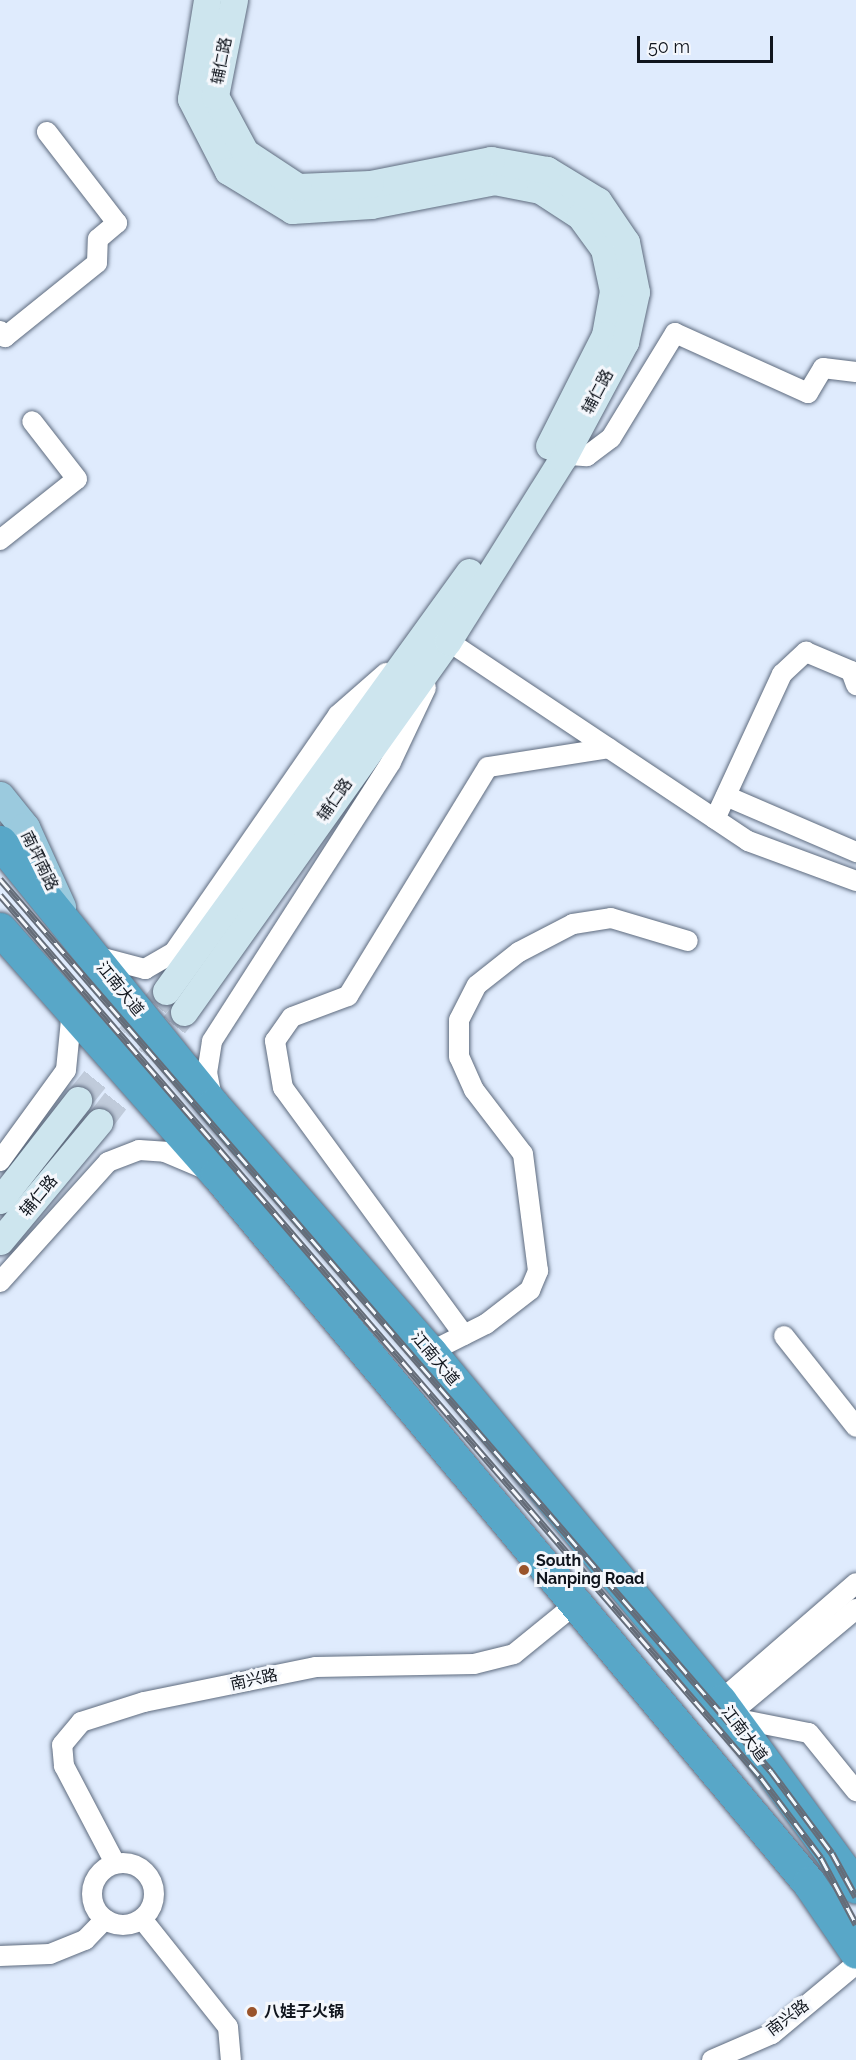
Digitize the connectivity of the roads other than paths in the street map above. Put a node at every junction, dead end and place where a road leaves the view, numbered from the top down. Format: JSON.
{"nodes":[{"id":1,"x":207,"y":0,"type":"edge"},
{"id":2,"x":234,"y":0,"type":"edge"},
{"id":3,"x":47,"y":132,"type":"dead end"},
{"id":4,"x":0,"y":331,"type":"edge"},
{"id":5,"x":856,"y":372,"type":"edge"},
{"id":6,"x":32,"y":421,"type":"dead end"},
{"id":7,"x":555,"y":454,"type":"junction"},
{"id":8,"x":0,"y":540,"type":"edge"},
{"id":9,"x":438,"y":638,"type":"junction"},
{"id":10,"x":856,"y":685,"type":"edge"},
{"id":11,"x":609,"y":748,"type":"junction"},
{"id":12,"x":726,"y":796,"type":"junction"},
{"id":13,"x":0,"y":797,"type":"edge"},
{"id":14,"x":715,"y":819,"type":"junction"},
{"id":15,"x":0,"y":842,"type":"edge"},
{"id":16,"x":856,"y":852,"type":"edge"},
{"id":17,"x":856,"y":881,"type":"edge"},
{"id":18,"x":3,"y":934,"type":"edge"},
{"id":19,"x":82,"y":941,"type":"junction"},
{"id":20,"x":688,"y":941,"type":"dead end"},
{"id":21,"x":166,"y":991,"type":"tunnel mouth"},
{"id":22,"x":72,"y":1004,"type":"junction"},
{"id":23,"x":184,"y":1012,"type":"tunnel mouth"},
{"id":24,"x":78,"y":1100,"type":"tunnel mouth"},
{"id":25,"x":213,"y":1105,"type":"junction"},
{"id":26,"x":99,"y":1122,"type":"tunnel mouth"},
{"id":27,"x":0,"y":1161,"type":"edge"},
{"id":28,"x":217,"y":1174,"type":"junction"},
{"id":29,"x":0,"y":1200,"type":"edge"},
{"id":30,"x":0,"y":1241,"type":"edge"},
{"id":31,"x":0,"y":1282,"type":"edge"},
{"id":32,"x":464,"y":1335,"type":"junction"},
{"id":33,"x":784,"y":1336,"type":"dead end"},
{"id":34,"x":430,"y":1353,"type":"junction"},
{"id":35,"x":856,"y":1427,"type":"edge"},
{"id":36,"x":856,"y":1583,"type":"edge"},
{"id":37,"x":573,"y":1606,"type":"junction"},
{"id":38,"x":854,"y":1615,"type":"edge"},
{"id":39,"x":728,"y":1711,"type":"junction"},
{"id":40,"x":856,"y":1791,"type":"edge"},
{"id":41,"x":115,"y":1863,"type":"junction"},
{"id":42,"x":856,"y":1887,"type":"edge"},
{"id":43,"x":105,"y":1919,"type":"junction"},
{"id":44,"x":142,"y":1919,"type":"junction"},
{"id":45,"x":856,"y":1952,"type":"edge"},
{"id":46,"x":0,"y":1956,"type":"edge"},
{"id":47,"x":856,"y":1964,"type":"edge"},
{"id":48,"x":231,"y":2060,"type":"edge"},
{"id":49,"x":712,"y":2060,"type":"edge"}],
"edges":[{"from":1,"to":7,"type":"main road","name":"辅仁路"},
{"from":2,"to":7,"type":"main road","name":"辅仁路"},
{"from":3,"to":4,"type":"street"},
{"from":5,"to":7,"type":"street"},
{"from":6,"to":8,"type":"street"},
{"from":7,"to":9,"type":"main road","name":"辅仁路"},
{"from":9,"to":11,"type":"street"},
{"from":9,"to":19,"type":"street"},
{"from":9,"to":21,"type":"main road","name":"辅仁路"},
{"from":9,"to":23,"type":"main road","name":"辅仁路"},
{"from":9,"to":25,"type":"street"},
{"from":10,"to":12,"type":"street"},
{"from":11,"to":14,"type":"street"},
{"from":11,"to":32,"type":"street"},
{"from":12,"to":14,"type":"street"},
{"from":12,"to":16,"type":"street"},
{"from":13,"to":19,"type":"main road","name":"南坪南路"},
{"from":14,"to":17,"type":"street"},
{"from":15,"to":19,"type":"highway","name":"江南大道"},
{"from":18,"to":22,"type":"highway"},
{"from":19,"to":25,"type":"highway","name":"江南大道"},
{"from":20,"to":32,"type":"street"},
{"from":22,"to":27,"type":"street"},
{"from":22,"to":28,"type":"highway"},
{"from":24,"to":29,"type":"main road","name":"辅仁路"},
{"from":25,"to":34,"type":"highway","name":"江南大道"},
{"from":26,"to":30,"type":"main road","name":"辅仁路"},
{"from":28,"to":31,"type":"street"},
{"from":28,"to":37,"type":"highway"},
{"from":32,"to":34,"type":"street"},
{"from":33,"to":35,"type":"street"},
{"from":34,"to":39,"type":"highway","name":"江南大道"},
{"from":36,"to":39,"type":"street"},
{"from":37,"to":41,"type":"street","name":"南兴路"},
{"from":37,"to":45,"type":"highway"},
{"from":38,"to":39,"type":"street"},
{"from":39,"to":40,"type":"street"},
{"from":39,"to":42,"type":"highway","name":"江南大道"},
{"from":41,"to":43,"type":"street"},
{"from":41,"to":44,"type":"street"},
{"from":43,"to":44,"type":"street"},
{"from":43,"to":46,"type":"street"},
{"from":44,"to":48,"type":"street"},
{"from":47,"to":49,"type":"street","name":"南兴路"}]}
